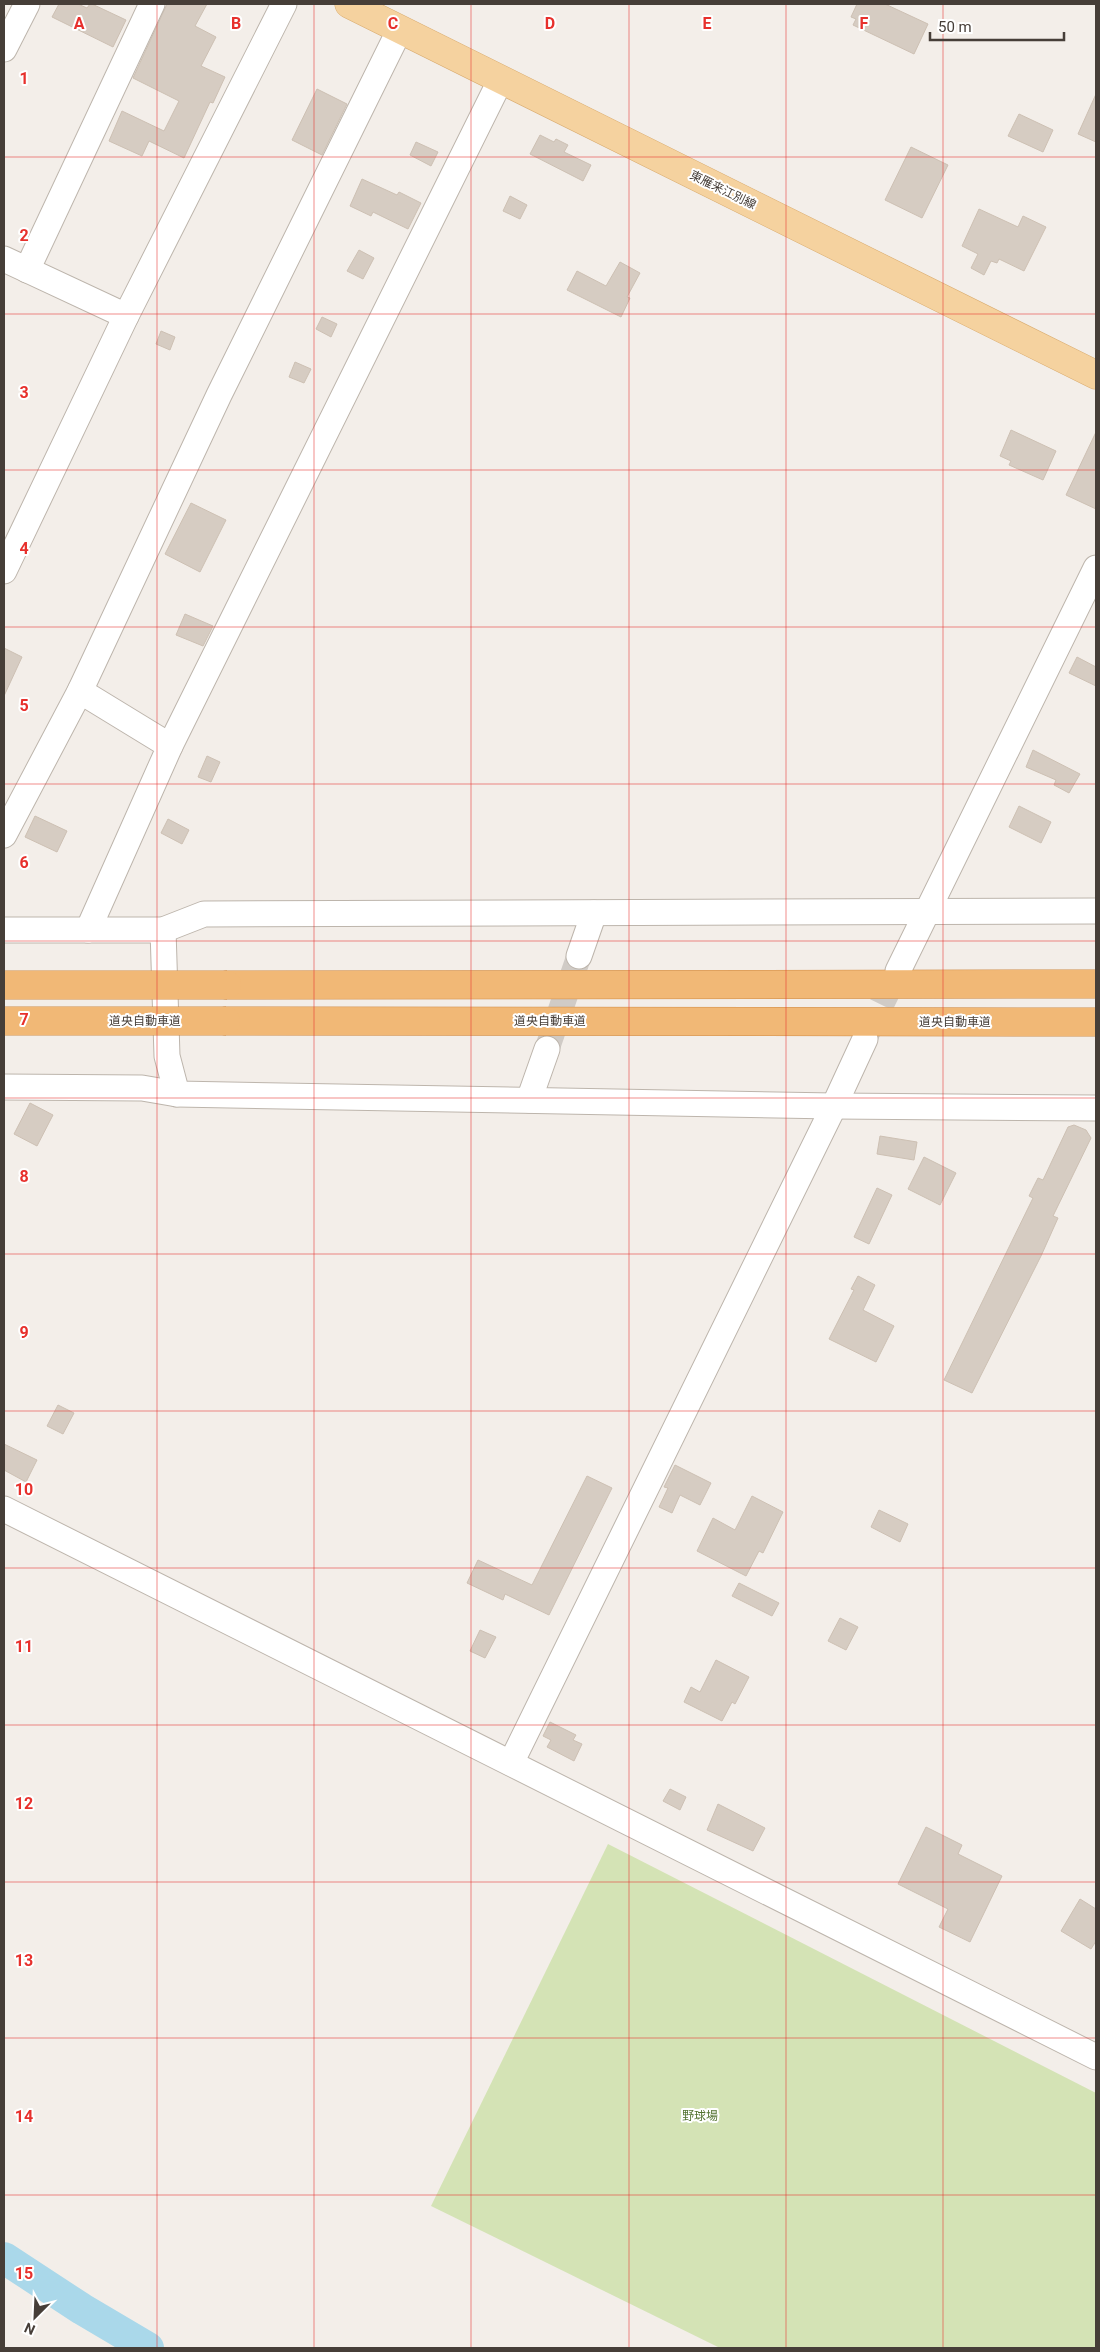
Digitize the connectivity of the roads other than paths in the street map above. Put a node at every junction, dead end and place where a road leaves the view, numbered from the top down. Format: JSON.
{"nodes":[{"id":1,"x":27,"y":4,"type":"edge"},
{"id":2,"x":152,"y":4,"type":"edge"},
{"id":3,"x":284,"y":4,"type":"edge"},
{"id":4,"x":357,"y":5,"type":"edge"},
{"id":5,"x":400,"y":29,"type":"junction"},
{"id":6,"x":4,"y":50,"type":"edge"},
{"id":7,"x":501,"y":79,"type":"junction"},
{"id":8,"x":4,"y":259,"type":"edge"},
{"id":9,"x":27,"y":270,"type":"junction"},
{"id":10,"x":126,"y":316,"type":"junction"},
{"id":11,"x":1096,"y":375,"type":"edge"},
{"id":12,"x":1096,"y":568,"type":"edge"},
{"id":13,"x":4,"y":571,"type":"edge"},
{"id":14,"x":80,"y":692,"type":"junction"},
{"id":15,"x":170,"y":746,"type":"junction"},
{"id":16,"x":4,"y":835,"type":"edge"},
{"id":17,"x":1096,"y":911,"type":"edge"},
{"id":18,"x":928,"y":912,"type":"junction"},
{"id":19,"x":594,"y":913,"type":"junction"},
{"id":20,"x":4,"y":930,"type":"edge"},
{"id":21,"x":88,"y":930,"type":"junction"},
{"id":22,"x":163,"y":930,"type":"junction"},
{"id":23,"x":579,"y":956,"type":"tunnel mouth"},
{"id":24,"x":898,"y":971,"type":"tunnel mouth"},
{"id":25,"x":1096,"y":984,"type":"edge"},
{"id":26,"x":4,"y":985,"type":"edge"},
{"id":27,"x":4,"y":1021,"type":"edge"},
{"id":28,"x":1096,"y":1022,"type":"edge"},
{"id":29,"x":865,"y":1039,"type":"tunnel mouth"},
{"id":30,"x":547,"y":1049,"type":"tunnel mouth"},
{"id":31,"x":4,"y":1087,"type":"edge"},
{"id":32,"x":177,"y":1094,"type":"junction"},
{"id":33,"x":529,"y":1100,"type":"junction"},
{"id":34,"x":834,"y":1106,"type":"junction"},
{"id":35,"x":1096,"y":1108,"type":"edge"},
{"id":36,"x":4,"y":1509,"type":"edge"},
{"id":37,"x":511,"y":1763,"type":"junction"},
{"id":38,"x":1096,"y":2057,"type":"edge"}],
"edges":[{"from":1,"to":6,"type":"street"},
{"from":2,"to":9,"type":"street"},
{"from":3,"to":10,"type":"street"},
{"from":4,"to":5,"type":"main road","name":"東雁来江別線"},
{"from":5,"to":7,"type":"main road","name":"東雁来江別線"},
{"from":5,"to":14,"type":"street"},
{"from":7,"to":11,"type":"main road","name":"東雁来江別線"},
{"from":7,"to":15,"type":"street"},
{"from":8,"to":9,"type":"street"},
{"from":9,"to":10,"type":"street"},
{"from":10,"to":13,"type":"street"},
{"from":12,"to":18,"type":"street"},
{"from":14,"to":15,"type":"street"},
{"from":14,"to":16,"type":"street"},
{"from":15,"to":21,"type":"street"},
{"from":17,"to":18,"type":"street"},
{"from":18,"to":19,"type":"street"},
{"from":18,"to":24,"type":"street"},
{"from":19,"to":22,"type":"street"},
{"from":19,"to":23,"type":"street"},
{"from":20,"to":21,"type":"street"},
{"from":21,"to":22,"type":"street"},
{"from":22,"to":32,"type":"street"},
{"from":25,"to":26,"type":"highway","bridge":true},
{"from":27,"to":28,"type":"highway","name":"道央自動車道","bridge":true},
{"from":29,"to":34,"type":"street"},
{"from":30,"to":33,"type":"street"},
{"from":31,"to":32,"type":"street"},
{"from":32,"to":33,"type":"street"},
{"from":33,"to":34,"type":"street"},
{"from":34,"to":35,"type":"street"},
{"from":34,"to":37,"type":"street"},
{"from":36,"to":37,"type":"street"},
{"from":37,"to":38,"type":"street"}]}
